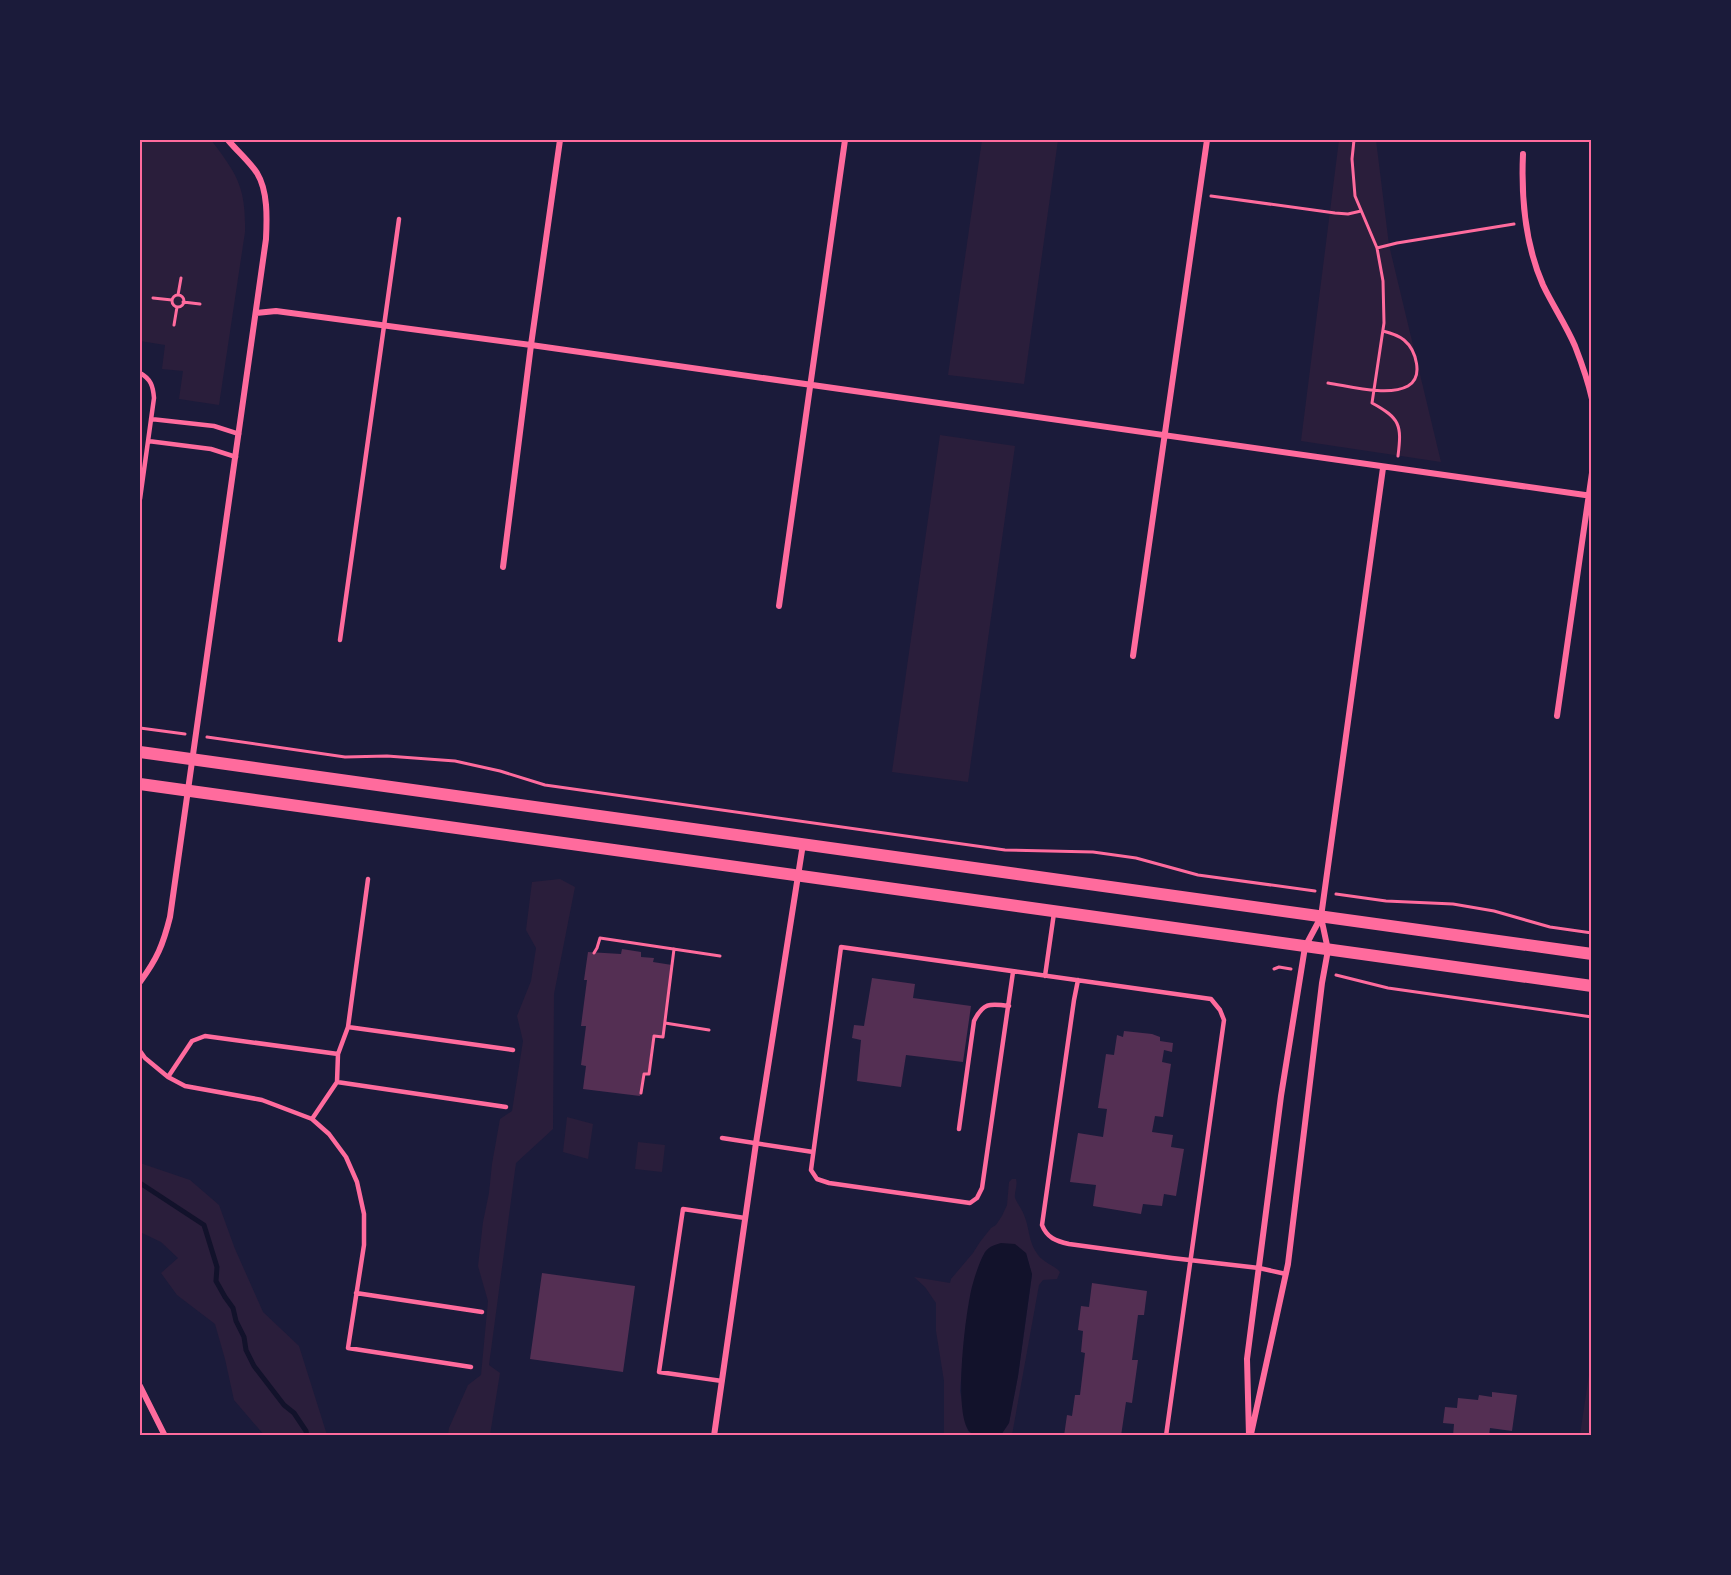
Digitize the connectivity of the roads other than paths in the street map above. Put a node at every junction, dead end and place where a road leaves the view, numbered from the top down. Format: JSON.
{"nodes":[{"id":1,"x":228,"y":140,"type":"edge"},
{"id":2,"x":560,"y":140,"type":"edge"},
{"id":3,"x":845,"y":140,"type":"edge"},
{"id":4,"x":1207,"y":140,"type":"edge"},
{"id":5,"x":1523,"y":154,"type":"dead end"},
{"id":6,"x":399,"y":219,"type":"dead end"},
{"id":7,"x":256,"y":313,"type":"junction"},
{"id":8,"x":383,"y":325,"type":"junction"},
{"id":9,"x":531,"y":345,"type":"junction"},
{"id":10,"x":140,"y":373,"type":"edge"},
{"id":11,"x":810,"y":386,"type":"junction"},
{"id":12,"x":1592,"y":399,"type":"edge"},
{"id":13,"x":151,"y":418,"type":"junction"},
{"id":14,"x":239,"y":434,"type":"junction"},
{"id":15,"x":1165,"y":436,"type":"junction"},
{"id":16,"x":148,"y":441,"type":"junction"},
{"id":17,"x":236,"y":457,"type":"junction"},
{"id":18,"x":1383,"y":468,"type":"junction"},
{"id":19,"x":1592,"y":473,"type":"edge"},
{"id":20,"x":1590,"y":496,"type":"edge"},
{"id":21,"x":140,"y":499,"type":"edge"},
{"id":22,"x":503,"y":567,"type":"dead end"},
{"id":23,"x":779,"y":606,"type":"dead end"},
{"id":24,"x":340,"y":640,"type":"dead end"},
{"id":25,"x":1133,"y":656,"type":"dead end"},
{"id":26,"x":1557,"y":716,"type":"dead end"},
{"id":27,"x":140,"y":752,"type":"edge"},
{"id":28,"x":193,"y":759,"type":"junction"},
{"id":29,"x":140,"y":784,"type":"edge"},
{"id":30,"x":189,"y":792,"type":"junction"},
{"id":31,"x":803,"y":843,"type":"junction"},
{"id":32,"x":798,"y":876,"type":"junction"},
{"id":33,"x":368,"y":879,"type":"dead end"},
{"id":34,"x":1054,"y":912,"type":"junction"},
{"id":35,"x":1321,"y":917,"type":"junction"},
{"id":36,"x":1305,"y":947,"type":"junction"},
{"id":37,"x":1328,"y":950,"type":"junction"},
{"id":38,"x":1592,"y":954,"type":"edge"},
{"id":39,"x":1013,"y":972,"type":"junction"},
{"id":40,"x":1045,"y":976,"type":"junction"},
{"id":41,"x":1078,"y":980,"type":"junction"},
{"id":42,"x":140,"y":982,"type":"edge"},
{"id":43,"x":1592,"y":986,"type":"edge"},
{"id":44,"x":1009,"y":1006,"type":"junction"},
{"id":45,"x":348,"y":1028,"type":"junction"},
{"id":46,"x":513,"y":1050,"type":"dead end"},
{"id":47,"x":140,"y":1051,"type":"edge"},
{"id":48,"x":338,"y":1054,"type":"junction"},
{"id":49,"x":168,"y":1077,"type":"junction"},
{"id":50,"x":337,"y":1082,"type":"junction"},
{"id":51,"x":506,"y":1107,"type":"dead end"},
{"id":52,"x":312,"y":1119,"type":"junction"},
{"id":53,"x":959,"y":1129,"type":"dead end"},
{"id":54,"x":722,"y":1138,"type":"dead end"},
{"id":55,"x":756,"y":1143,"type":"junction"},
{"id":56,"x":813,"y":1152,"type":"junction"},
{"id":57,"x":745,"y":1218,"type":"junction"},
{"id":58,"x":1191,"y":1259,"type":"junction"},
{"id":59,"x":1259,"y":1268,"type":"junction"},
{"id":60,"x":1286,"y":1274,"type":"junction"},
{"id":61,"x":357,"y":1293,"type":"junction"},
{"id":62,"x":482,"y":1312,"type":"dead end"},
{"id":63,"x":471,"y":1367,"type":"dead end"},
{"id":64,"x":722,"y":1381,"type":"junction"},
{"id":65,"x":140,"y":1386,"type":"edge"},
{"id":66,"x":165,"y":1436,"type":"edge"},
{"id":67,"x":714,"y":1436,"type":"edge"},
{"id":68,"x":1166,"y":1436,"type":"edge"},
{"id":69,"x":1250,"y":1436,"type":"edge"}],
"edges":[{"from":1,"to":7,"type":"street"},
{"from":2,"to":9,"type":"street"},
{"from":3,"to":11,"type":"street"},
{"from":4,"to":15,"type":"street"},
{"from":5,"to":12,"type":"street"},
{"from":6,"to":8,"type":"lane"},
{"from":7,"to":8,"type":"street"},
{"from":7,"to":14,"type":"street"},
{"from":8,"to":9,"type":"street"},
{"from":8,"to":24,"type":"lane"},
{"from":9,"to":11,"type":"street"},
{"from":9,"to":22,"type":"street"},
{"from":10,"to":13,"type":"lane"},
{"from":11,"to":15,"type":"street"},
{"from":11,"to":23,"type":"street"},
{"from":13,"to":14,"type":"lane"},
{"from":13,"to":16,"type":"lane"},
{"from":14,"to":17,"type":"street"},
{"from":15,"to":18,"type":"street"},
{"from":15,"to":25,"type":"street"},
{"from":16,"to":17,"type":"lane"},
{"from":16,"to":21,"type":"lane"},
{"from":17,"to":28,"type":"street"},
{"from":18,"to":20,"type":"street"},
{"from":18,"to":35,"type":"street"},
{"from":19,"to":20,"type":"street"},
{"from":20,"to":26,"type":"street"},
{"from":27,"to":28,"type":"main road"},
{"from":28,"to":30,"type":"street"},
{"from":28,"to":31,"type":"main road"},
{"from":29,"to":30,"type":"main road"},
{"from":30,"to":32,"type":"main road"},
{"from":30,"to":42,"type":"street"},
{"from":31,"to":32,"type":"street"},
{"from":31,"to":35,"type":"main road"},
{"from":32,"to":34,"type":"main road"},
{"from":32,"to":55,"type":"street"},
{"from":33,"to":45,"type":"lane"},
{"from":34,"to":36,"type":"main road"},
{"from":34,"to":40,"type":"lane"},
{"from":35,"to":36,"type":"street"},
{"from":35,"to":37,"type":"street"},
{"from":35,"to":38,"type":"main road"},
{"from":36,"to":37,"type":"main road"},
{"from":36,"to":59,"type":"street"},
{"from":37,"to":43,"type":"main road"},
{"from":37,"to":60,"type":"street"},
{"from":39,"to":40,"type":"lane"},
{"from":39,"to":44,"type":"lane"},
{"from":39,"to":56,"type":"lane"},
{"from":40,"to":41,"type":"lane"},
{"from":41,"to":58,"type":"lane"},
{"from":41,"to":58,"type":"lane"},
{"from":44,"to":53,"type":"lane"},
{"from":44,"to":56,"type":"lane"},
{"from":45,"to":46,"type":"lane"},
{"from":45,"to":48,"type":"lane"},
{"from":47,"to":49,"type":"lane"},
{"from":48,"to":49,"type":"lane"},
{"from":48,"to":50,"type":"lane"},
{"from":49,"to":52,"type":"lane"},
{"from":50,"to":51,"type":"lane"},
{"from":50,"to":52,"type":"lane"},
{"from":52,"to":61,"type":"lane"},
{"from":54,"to":55,"type":"lane"},
{"from":55,"to":56,"type":"lane"},
{"from":55,"to":57,"type":"street"},
{"from":57,"to":64,"type":"street"},
{"from":57,"to":64,"type":"lane"},
{"from":58,"to":59,"type":"lane"},
{"from":58,"to":68,"type":"lane"},
{"from":59,"to":60,"type":"lane"},
{"from":59,"to":69,"type":"street"},
{"from":60,"to":69,"type":"street"},
{"from":61,"to":62,"type":"lane"},
{"from":61,"to":63,"type":"lane"},
{"from":64,"to":67,"type":"street"},
{"from":65,"to":66,"type":"street"}]}
